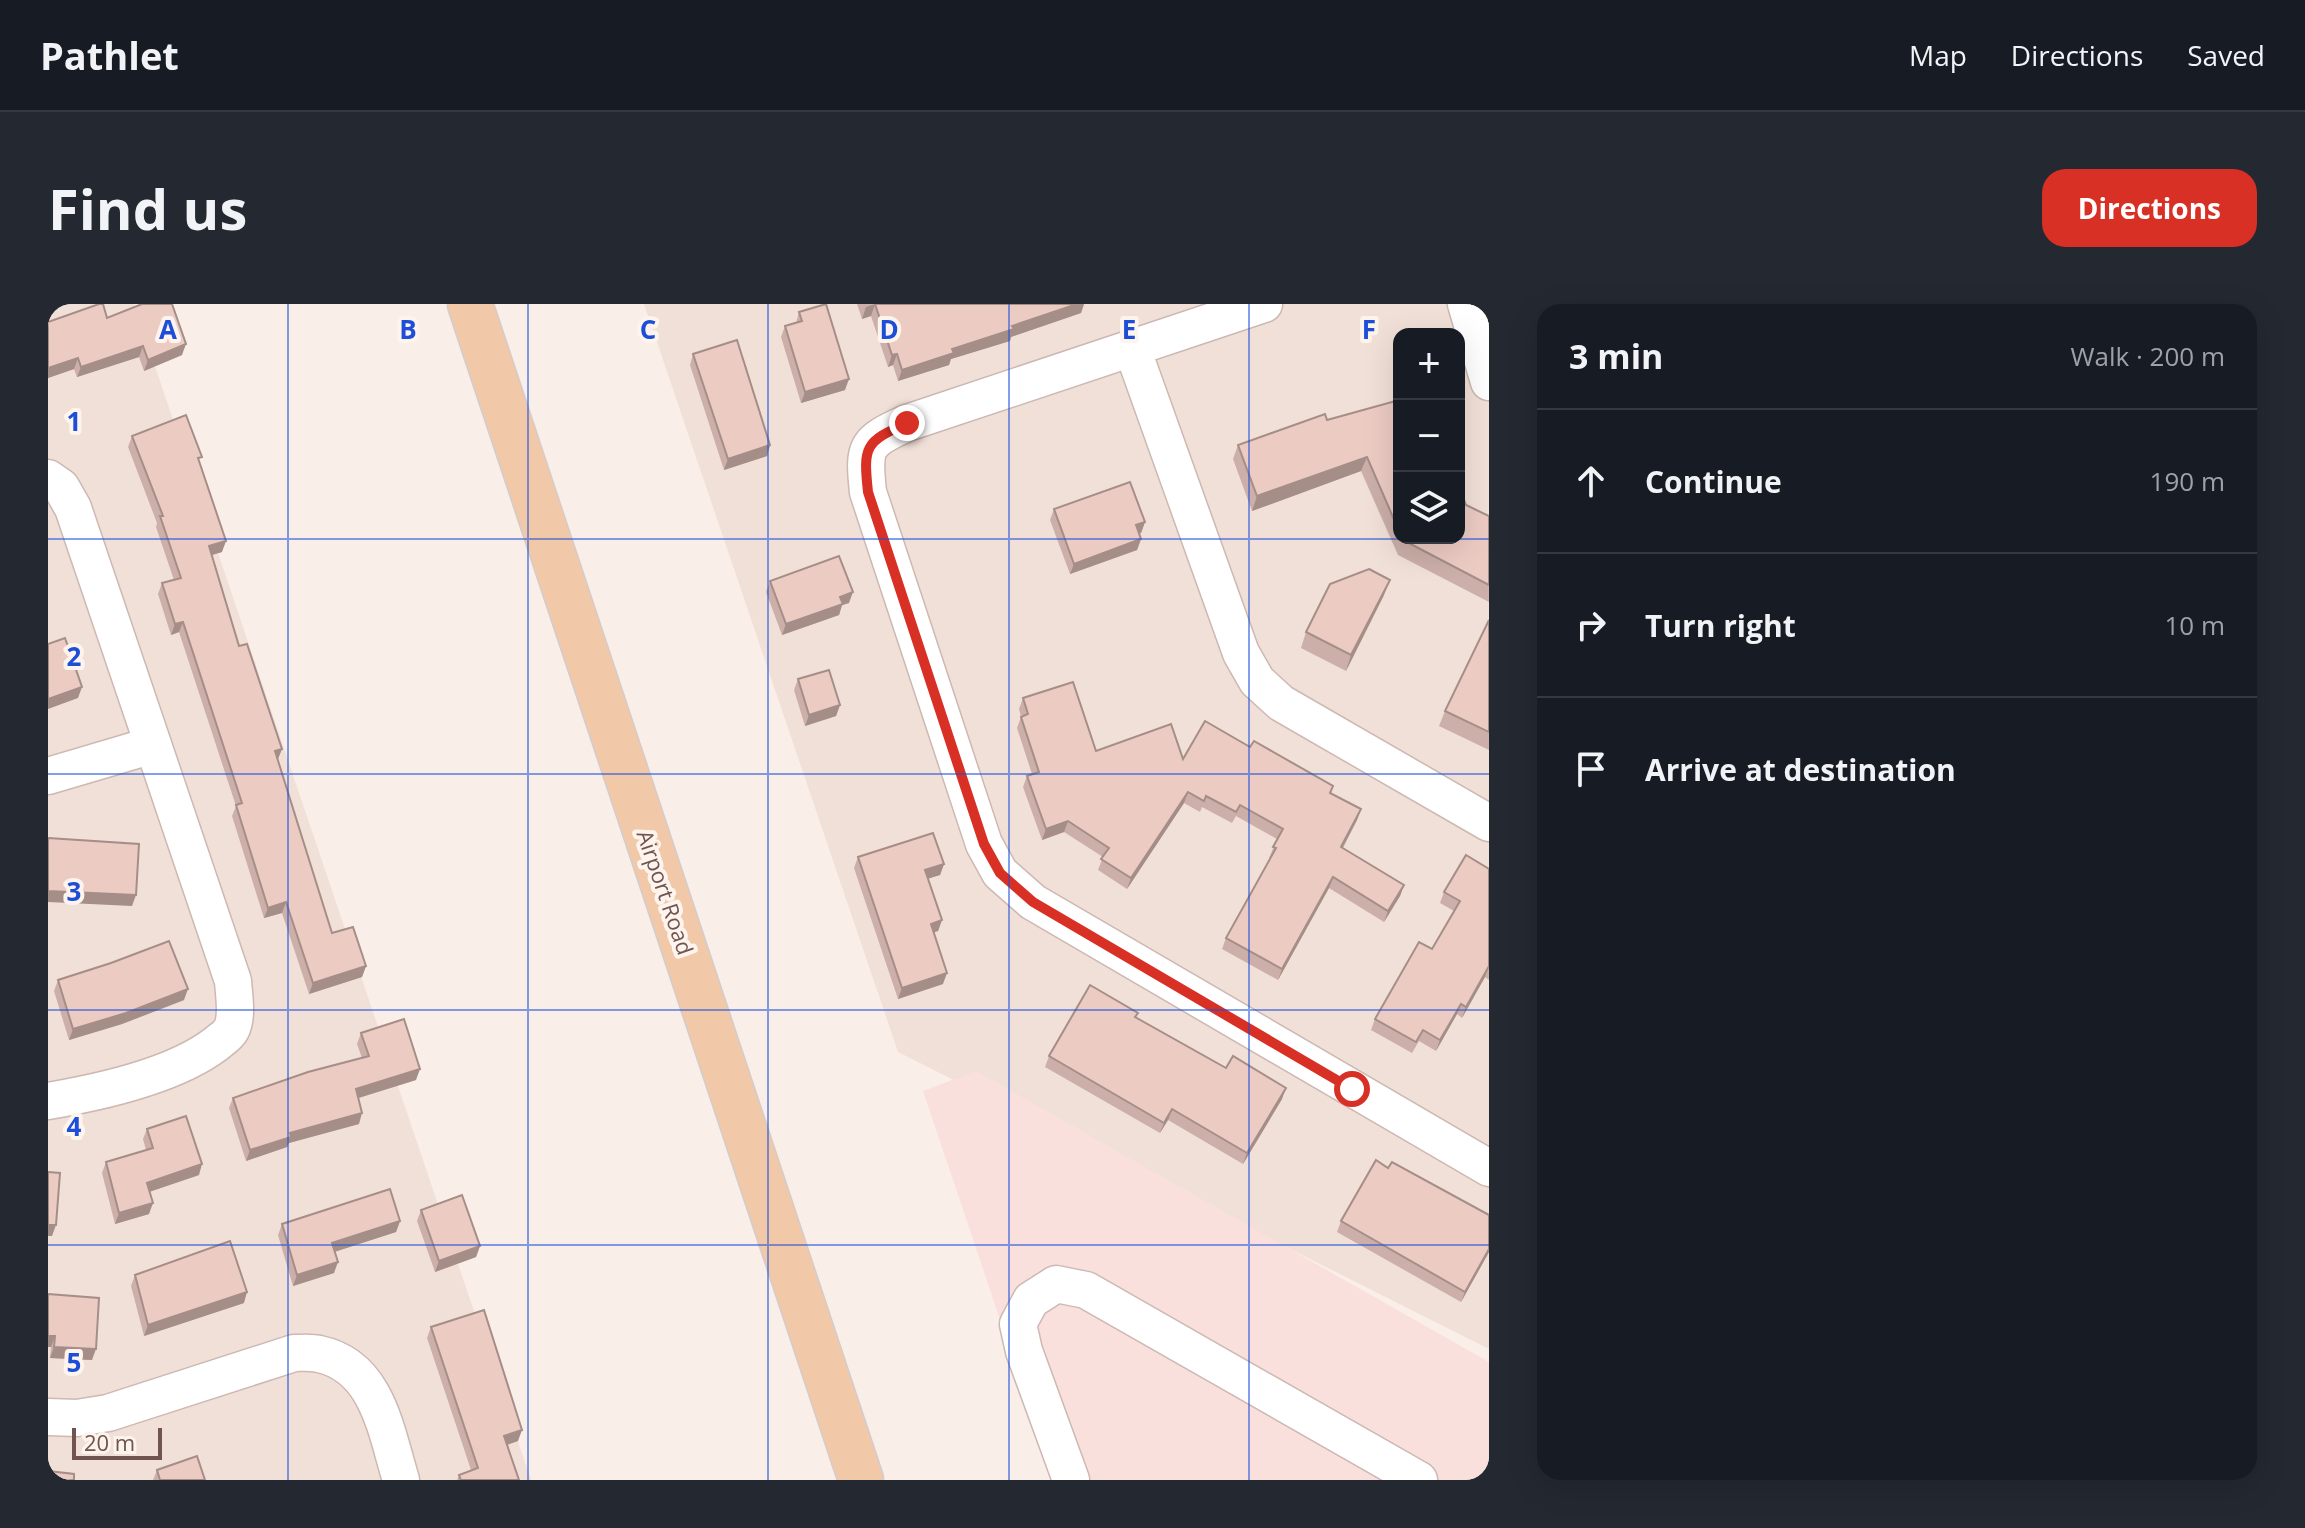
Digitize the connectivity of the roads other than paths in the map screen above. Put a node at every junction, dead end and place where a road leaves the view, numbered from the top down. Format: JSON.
{"nodes":[{"id":1,"x":470,"y":304,"type":"edge"},
{"id":2,"x":1264,"y":304,"type":"edge"},
{"id":3,"x":1466,"y":304,"type":"edge"},
{"id":4,"x":1132,"y":348,"type":"junction"},
{"id":5,"x":1489,"y":382,"type":"edge"},
{"id":6,"x":48,"y":478,"type":"edge"},
{"id":7,"x":153,"y":745,"type":"junction"},
{"id":8,"x":48,"y":776,"type":"edge"},
{"id":9,"x":1489,"y":823,"type":"edge"},
{"id":10,"x":48,"y":1101,"type":"edge"},
{"id":11,"x":1489,"y":1168,"type":"edge"},
{"id":12,"x":48,"y":1417,"type":"edge"},
{"id":13,"x":401,"y":1480,"type":"edge"},
{"id":14,"x":861,"y":1480,"type":"edge"},
{"id":15,"x":1071,"y":1480,"type":"edge"},
{"id":16,"x":1419,"y":1480,"type":"edge"}],
"edges":[{"from":1,"to":14,"type":"main road","name":"Airport Road"},
{"from":2,"to":4,"type":"street"},
{"from":3,"to":5,"type":"street"},
{"from":4,"to":9,"type":"street"},
{"from":4,"to":11,"type":"street"},
{"from":6,"to":7,"type":"street"},
{"from":7,"to":8,"type":"street"},
{"from":7,"to":10,"type":"street"},
{"from":12,"to":13,"type":"street"},
{"from":15,"to":16,"type":"street"}]}
